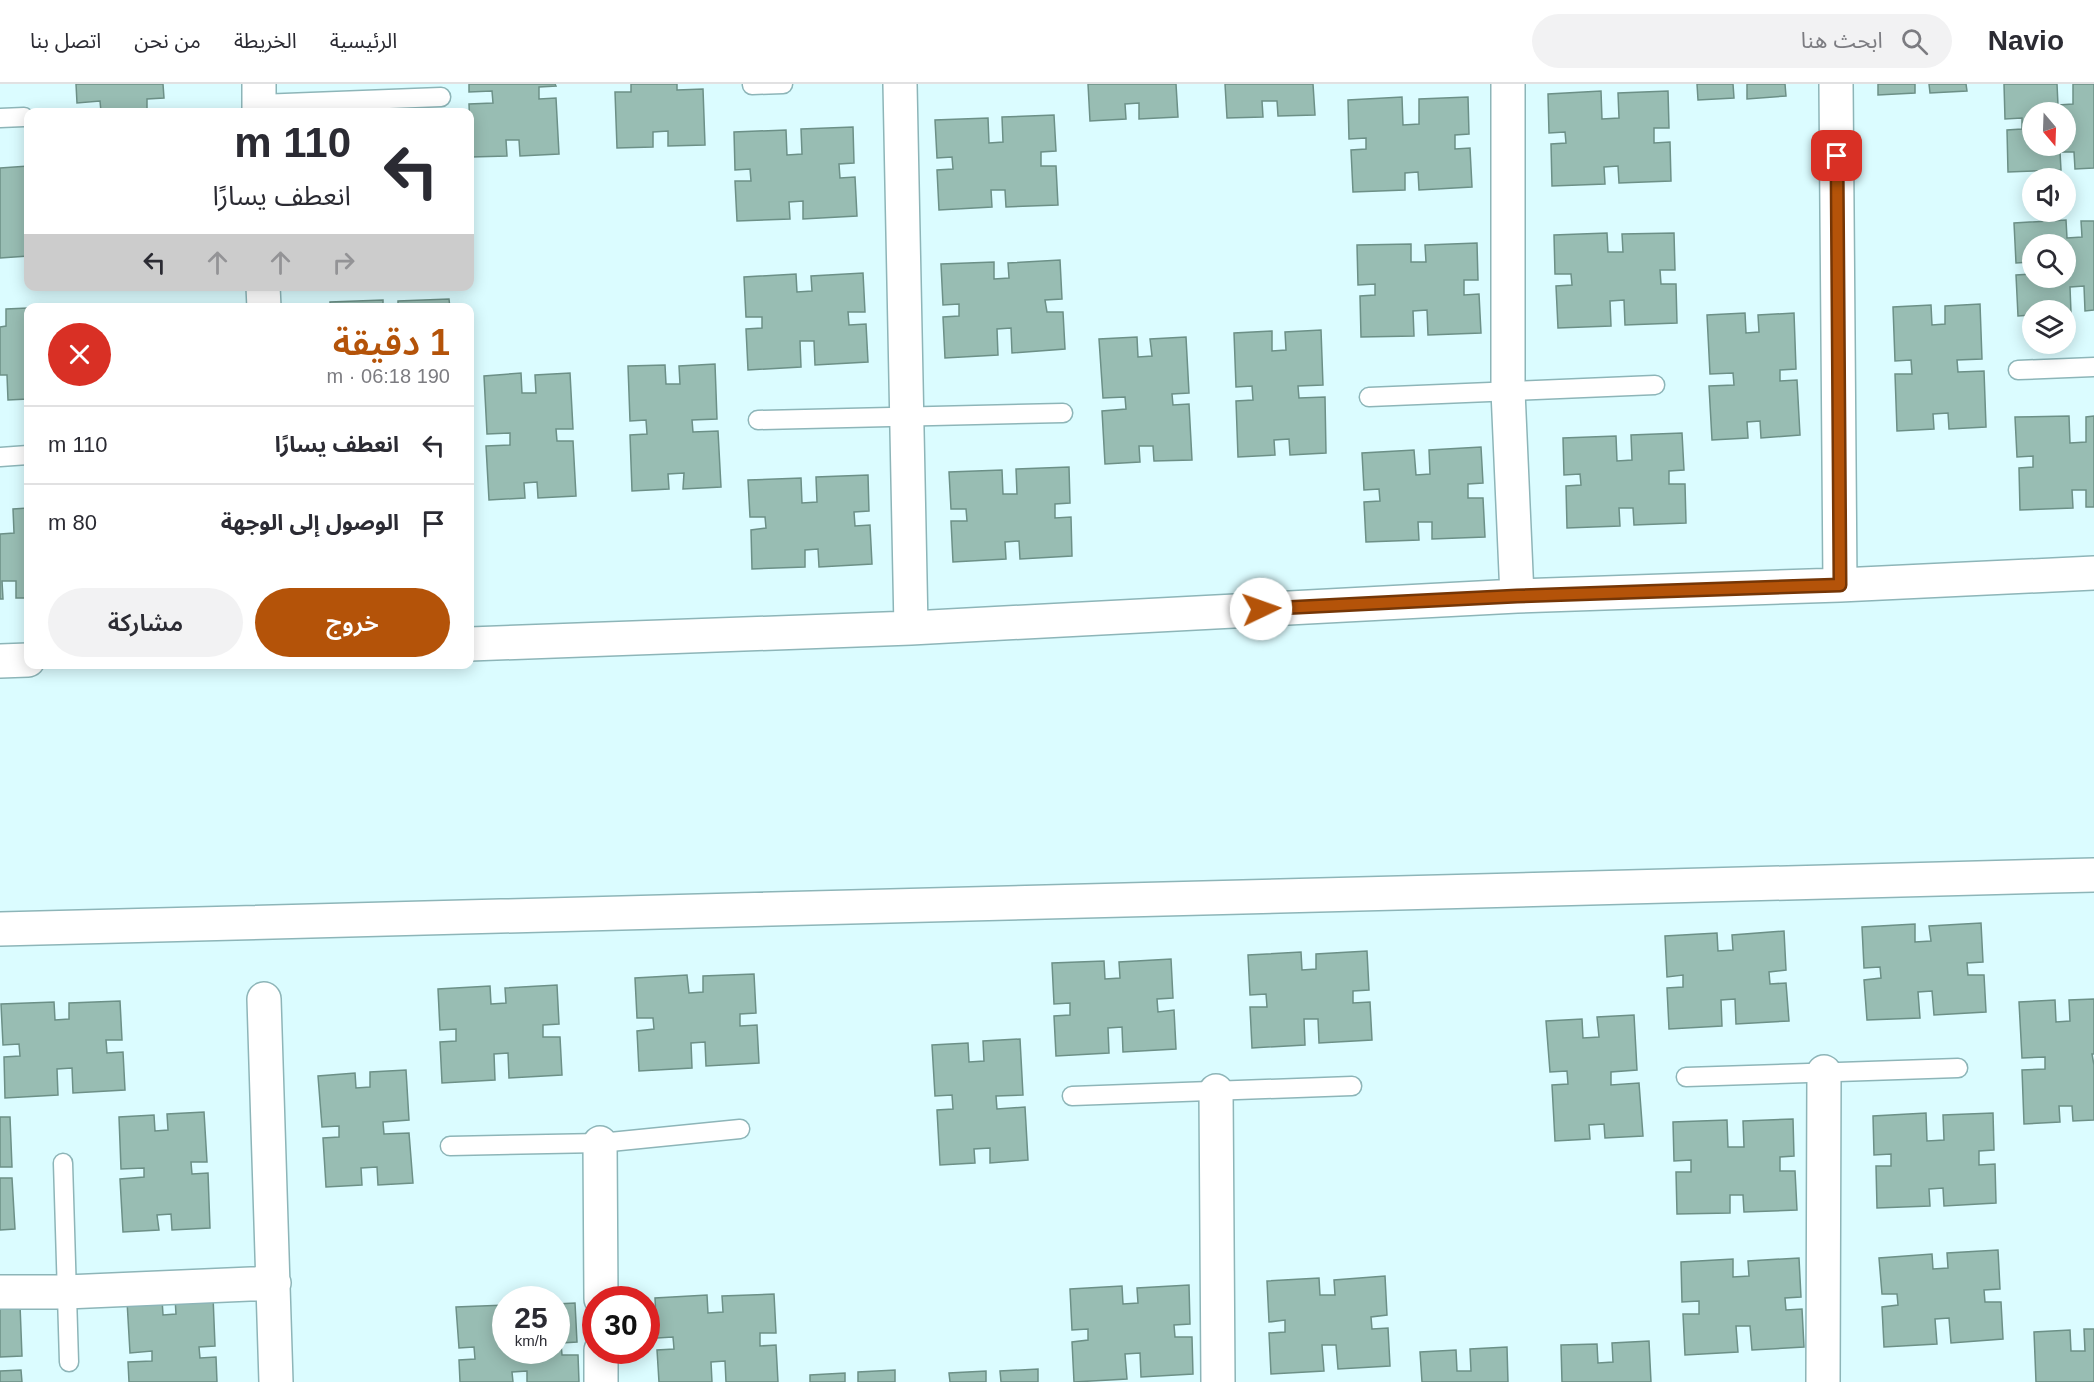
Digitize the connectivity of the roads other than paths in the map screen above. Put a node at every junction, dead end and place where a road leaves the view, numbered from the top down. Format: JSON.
{"nodes":[{"id":1,"x":783,"y":84,"type":"edge"},
{"id":2,"x":900,"y":84,"type":"edge"},
{"id":3,"x":1508,"y":84,"type":"edge"},
{"id":4,"x":1836,"y":84,"type":"edge"},
{"id":5,"x":752,"y":85,"type":"edge"},
{"id":6,"x":441,"y":97,"type":"dead end"},
{"id":7,"x":259,"y":100,"type":"edge"},
{"id":8,"x":24,"y":117,"type":"dead end"},
{"id":9,"x":0,"y":118,"type":"edge"},
{"id":10,"x":2094,"y":367,"type":"edge"},
{"id":11,"x":2018,"y":370,"type":"dead end"},
{"id":12,"x":1655,"y":385,"type":"dead end"},
{"id":13,"x":1508,"y":391,"type":"junction"},
{"id":14,"x":1369,"y":397,"type":"dead end"},
{"id":15,"x":1063,"y":413,"type":"dead end"},
{"id":16,"x":906,"y":416,"type":"junction"},
{"id":17,"x":758,"y":420,"type":"dead end"},
{"id":18,"x":24,"y":455,"type":"edge"},
{"id":19,"x":0,"y":457,"type":"edge"},
{"id":20,"x":2094,"y":573,"type":"edge"},
{"id":21,"x":1840,"y":585,"type":"junction"},
{"id":22,"x":1517,"y":596,"type":"junction"},
{"id":23,"x":912,"y":628,"type":"junction"},
{"id":24,"x":474,"y":644,"type":"edge"},
{"id":25,"x":24,"y":660,"type":"edge"},
{"id":26,"x":0,"y":662,"type":"edge"},
{"id":27,"x":2094,"y":875,"type":"edge"},
{"id":28,"x":0,"y":929,"type":"edge"},
{"id":29,"x":264,"y":999,"type":"dead end"},
{"id":30,"x":1958,"y":1068,"type":"dead end"},
{"id":31,"x":1824,"y":1072,"type":"junction"},
{"id":32,"x":1686,"y":1077,"type":"dead end"},
{"id":33,"x":1352,"y":1086,"type":"dead end"},
{"id":34,"x":1216,"y":1091,"type":"junction"},
{"id":35,"x":1072,"y":1096,"type":"dead end"},
{"id":36,"x":740,"y":1129,"type":"dead end"},
{"id":37,"x":600,"y":1143,"type":"junction"},
{"id":38,"x":450,"y":1146,"type":"dead end"},
{"id":39,"x":63,"y":1162,"type":"dead end"},
{"id":40,"x":274,"y":1283,"type":"junction"},
{"id":41,"x":601,"y":1286,"type":"edge"},
{"id":42,"x":0,"y":1292,"type":"edge"},
{"id":43,"x":66,"y":1292,"type":"junction"},
{"id":44,"x":69,"y":1362,"type":"dead end"},
{"id":45,"x":601,"y":1364,"type":"edge"},
{"id":46,"x":276,"y":1382,"type":"edge"},
{"id":47,"x":601,"y":1382,"type":"edge"},
{"id":48,"x":1218,"y":1382,"type":"edge"},
{"id":49,"x":1823,"y":1382,"type":"edge"}],
"edges":[{"from":1,"to":5,"type":"lane"},
{"from":2,"to":16,"type":"street"},
{"from":3,"to":13,"type":"street"},
{"from":4,"to":21,"type":"street"},
{"from":6,"to":7,"type":"lane"},
{"from":8,"to":9,"type":"lane"},
{"from":10,"to":11,"type":"lane"},
{"from":12,"to":13,"type":"lane"},
{"from":13,"to":14,"type":"lane"},
{"from":13,"to":22,"type":"street"},
{"from":15,"to":16,"type":"lane"},
{"from":16,"to":17,"type":"lane"},
{"from":16,"to":23,"type":"street"},
{"from":18,"to":19,"type":"lane"},
{"from":20,"to":21,"type":"street"},
{"from":21,"to":22,"type":"street"},
{"from":22,"to":23,"type":"street"},
{"from":23,"to":24,"type":"street"},
{"from":25,"to":26,"type":"street"},
{"from":27,"to":28,"type":"street"},
{"from":29,"to":40,"type":"street"},
{"from":30,"to":31,"type":"lane"},
{"from":31,"to":32,"type":"lane"},
{"from":31,"to":49,"type":"street"},
{"from":33,"to":34,"type":"lane"},
{"from":34,"to":35,"type":"lane"},
{"from":34,"to":48,"type":"street"},
{"from":36,"to":37,"type":"lane"},
{"from":37,"to":38,"type":"lane"},
{"from":37,"to":41,"type":"street"},
{"from":39,"to":43,"type":"lane"},
{"from":40,"to":43,"type":"street"},
{"from":40,"to":46,"type":"street"},
{"from":42,"to":43,"type":"street"},
{"from":43,"to":44,"type":"lane"},
{"from":45,"to":47,"type":"street"}]}
